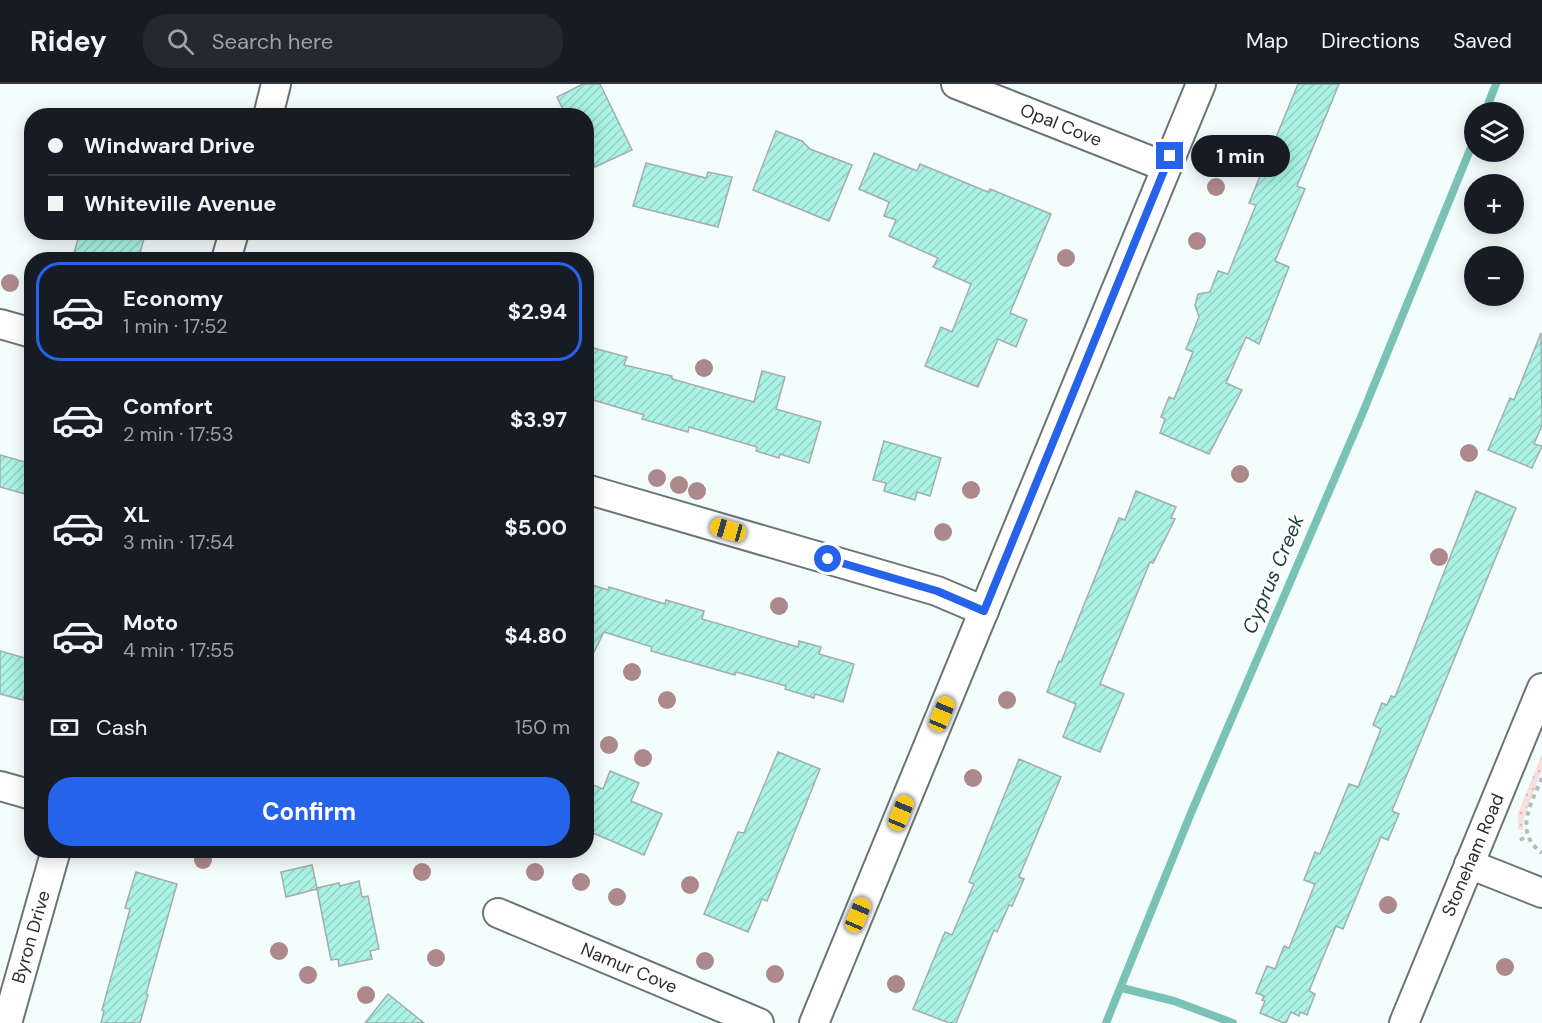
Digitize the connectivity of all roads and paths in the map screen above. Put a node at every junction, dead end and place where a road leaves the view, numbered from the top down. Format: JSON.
{"nodes":[{"id":1,"x":276,"y":84,"type":"edge"},
{"id":2,"x":956,"y":84,"type":"edge"},
{"id":3,"x":1201,"y":84,"type":"edge"},
{"id":4,"x":269,"y":108,"type":"edge"},
{"id":5,"x":1166,"y":167,"type":"junction"},
{"id":6,"x":0,"y":324,"type":"edge"},
{"id":7,"x":24,"y":331,"type":"edge"},
{"id":8,"x":594,"y":491,"type":"edge"},
{"id":9,"x":984,"y":611,"type":"junction"},
{"id":10,"x":1542,"y":688,"type":"edge"},
{"id":11,"x":1542,"y":778,"type":"edge"},
{"id":12,"x":0,"y":786,"type":"edge"},
{"id":13,"x":24,"y":793,"type":"edge"},
{"id":14,"x":1528,"y":836,"type":"junction"},
{"id":15,"x":1520,"y":840,"type":"dead end"},
{"id":16,"x":1542,"y":853,"type":"edge"},
{"id":17,"x":54,"y":858,"type":"edge"},
{"id":18,"x":1469,"y":864,"type":"junction"},
{"id":19,"x":1542,"y":893,"type":"edge"},
{"id":20,"x":498,"y":913,"type":"dead end"},
{"id":21,"x":7,"y":1023,"type":"edge"},
{"id":22,"x":759,"y":1023,"type":"edge"},
{"id":23,"x":814,"y":1023,"type":"edge"},
{"id":24,"x":1404,"y":1023,"type":"edge"}],
"edges":[{"from":1,"to":4,"type":"street"},
{"from":2,"to":5,"type":"street","name":"Opal Cove"},
{"from":3,"to":5,"type":"street"},
{"from":5,"to":9,"type":"street"},
{"from":6,"to":7,"type":"street"},
{"from":8,"to":9,"type":"street"},
{"from":9,"to":23,"type":"street"},
{"from":10,"to":18,"type":"street","name":"Stoneham Road"},
{"from":11,"to":14,"type":"path"},
{"from":12,"to":13,"type":"street"},
{"from":14,"to":15,"type":"path"},
{"from":14,"to":16,"type":"path"},
{"from":17,"to":21,"type":"street","name":"Byron Drive"},
{"from":18,"to":19,"type":"street"},
{"from":18,"to":24,"type":"street","name":"Stoneham Road"},
{"from":20,"to":22,"type":"street","name":"Namur Cove"}]}
